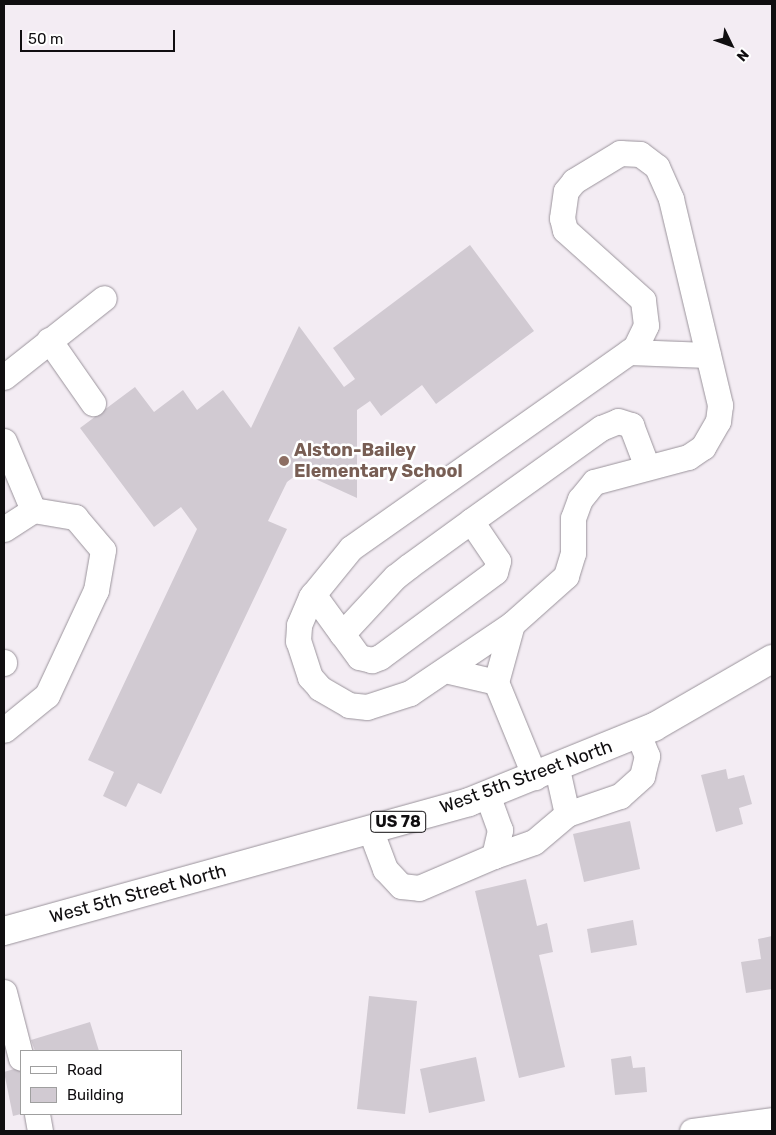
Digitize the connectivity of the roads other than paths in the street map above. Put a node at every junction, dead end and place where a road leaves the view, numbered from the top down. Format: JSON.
{"nodes":[{"id":1,"x":104,"y":298,"type":"dead end"},
{"id":2,"x":49,"y":340,"type":"junction"},
{"id":3,"x":630,"y":352,"type":"junction"},
{"id":4,"x":708,"y":355,"type":"junction"},
{"id":5,"x":4,"y":377,"type":"edge"},
{"id":6,"x":93,"y":403,"type":"dead end"},
{"id":7,"x":4,"y":442,"type":"edge"},
{"id":8,"x":647,"y":467,"type":"junction"},
{"id":9,"x":34,"y":510,"type":"junction"},
{"id":10,"x":471,"y":521,"type":"junction"},
{"id":11,"x":4,"y":530,"type":"edge"},
{"id":12,"x":313,"y":594,"type":"junction"},
{"id":13,"x":512,"y":624,"type":"junction"},
{"id":14,"x":342,"y":634,"type":"junction"},
{"id":15,"x":772,"y":659,"type":"edge"},
{"id":16,"x":444,"y":670,"type":"junction"},
{"id":17,"x":496,"y":682,"type":"junction"},
{"id":18,"x":4,"y":730,"type":"edge"},
{"id":19,"x":638,"y":734,"type":"junction"},
{"id":20,"x":546,"y":773,"type":"junction"},
{"id":21,"x":487,"y":796,"type":"junction"},
{"id":22,"x":567,"y":814,"type":"junction"},
{"id":23,"x":370,"y":830,"type":"junction"},
{"id":24,"x":494,"y":856,"type":"junction"},
{"id":25,"x":4,"y":931,"type":"edge"},
{"id":26,"x":4,"y":992,"type":"edge"},
{"id":27,"x":20,"y":1054,"type":"edge"},
{"id":28,"x":36,"y":1115,"type":"edge"},
{"id":29,"x":772,"y":1120,"type":"edge"},
{"id":30,"x":40,"y":1131,"type":"edge"},
{"id":31,"x":692,"y":1131,"type":"edge"}],
"edges":[{"from":1,"to":2,"type":"street"},
{"from":2,"to":5,"type":"street"},
{"from":2,"to":6,"type":"street"},
{"from":3,"to":4,"type":"street"},
{"from":3,"to":4,"type":"street"},
{"from":3,"to":12,"type":"street"},
{"from":4,"to":8,"type":"street"},
{"from":7,"to":9,"type":"street"},
{"from":8,"to":10,"type":"street"},
{"from":8,"to":13,"type":"street"},
{"from":9,"to":11,"type":"street"},
{"from":9,"to":18,"type":"street"},
{"from":10,"to":14,"type":"street"},
{"from":10,"to":14,"type":"street"},
{"from":12,"to":14,"type":"street"},
{"from":12,"to":16,"type":"street"},
{"from":13,"to":16,"type":"street"},
{"from":13,"to":17,"type":"street"},
{"from":15,"to":19,"type":"main road","name":"West 5th Street North","number":"US 78"},
{"from":16,"to":17,"type":"street"},
{"from":17,"to":20,"type":"street"},
{"from":19,"to":20,"type":"main road","name":"West 5th Street North","number":"US 78"},
{"from":19,"to":22,"type":"street"},
{"from":20,"to":21,"type":"main road","name":"West 5th Street North","number":"US 78"},
{"from":20,"to":22,"type":"street"},
{"from":21,"to":23,"type":"main road","name":"West 5th Street North","number":"US 78"},
{"from":21,"to":24,"type":"street"},
{"from":22,"to":24,"type":"street"},
{"from":23,"to":24,"type":"street"},
{"from":23,"to":25,"type":"main road","name":"West 5th Street North","number":"US 78"},
{"from":26,"to":27,"type":"street"},
{"from":28,"to":30,"type":"street"},
{"from":29,"to":31,"type":"street"}]}
